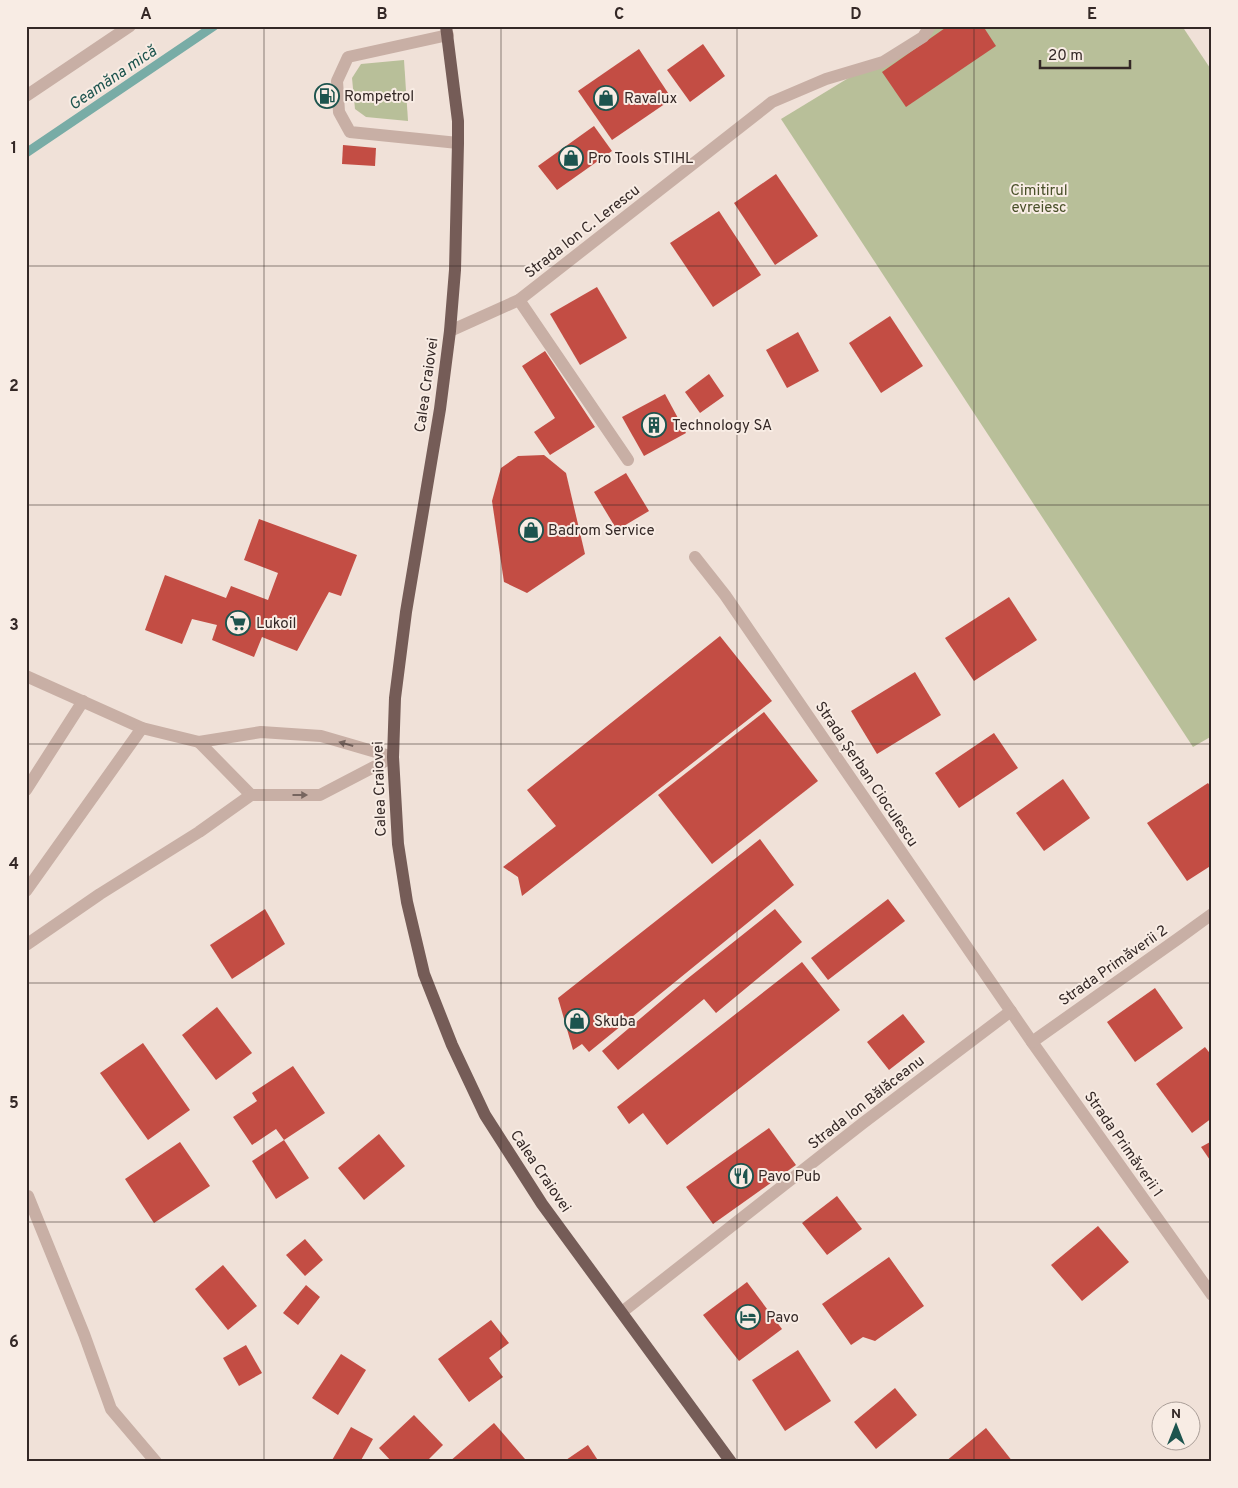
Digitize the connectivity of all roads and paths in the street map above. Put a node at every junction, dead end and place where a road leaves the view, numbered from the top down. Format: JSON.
{"nodes":[{"id":1,"x":130,"y":26,"type":"edge"},
{"id":2,"x":930,"y":26,"type":"edge"},
{"id":3,"x":447,"y":31,"type":"edge"},
{"id":4,"x":26,"y":96,"type":"edge"},
{"id":5,"x":458,"y":143,"type":"junction"},
{"id":6,"x":519,"y":300,"type":"junction"},
{"id":7,"x":450,"y":331,"type":"junction"},
{"id":8,"x":628,"y":460,"type":"dead end"},
{"id":9,"x":695,"y":557,"type":"dead end"},
{"id":10,"x":28,"y":680,"type":"edge"},
{"id":11,"x":83,"y":701,"type":"junction"},
{"id":12,"x":142,"y":728,"type":"junction"},
{"id":13,"x":199,"y":742,"type":"junction"},
{"id":14,"x":393,"y":757,"type":"junction"},
{"id":15,"x":26,"y":790,"type":"edge"},
{"id":16,"x":251,"y":795,"type":"junction"},
{"id":17,"x":26,"y":890,"type":"edge"},
{"id":18,"x":1212,"y":914,"type":"edge"},
{"id":19,"x":26,"y":944,"type":"edge"},
{"id":20,"x":1011,"y":1011,"type":"junction"},
{"id":21,"x":1032,"y":1042,"type":"junction"},
{"id":22,"x":28,"y":1196,"type":"dead end"},
{"id":23,"x":1212,"y":1295,"type":"edge"},
{"id":24,"x":622,"y":1312,"type":"junction"},
{"id":25,"x":156,"y":1462,"type":"edge"},
{"id":26,"x":731,"y":1462,"type":"edge"}],
"edges":[{"from":1,"to":4,"type":"street"},
{"from":2,"to":6,"type":"street","name":"Strada Ion C. Lerescu"},
{"from":3,"to":5,"type":"main road","name":"Calea Craiovei"},
{"from":3,"to":5,"type":"street"},
{"from":5,"to":7,"type":"main road","name":"Calea Craiovei"},
{"from":6,"to":7,"type":"street","name":"Strada Ion C. Lerescu"},
{"from":6,"to":8,"type":"street"},
{"from":7,"to":14,"type":"main road","name":"Calea Craiovei"},
{"from":9,"to":20,"type":"street","name":"Strada Șerban Cioculescu"},
{"from":10,"to":11,"type":"street"},
{"from":11,"to":12,"type":"street"},
{"from":11,"to":15,"type":"street"},
{"from":12,"to":13,"type":"street"},
{"from":12,"to":17,"type":"street"},
{"from":14,"to":13,"type":"street","one_way":true},
{"from":13,"to":16,"type":"street"},
{"from":16,"to":14,"type":"street","one_way":true},
{"from":14,"to":24,"type":"main road","name":"Calea Craiovei"},
{"from":16,"to":19,"type":"street"},
{"from":18,"to":21,"type":"street","name":"Strada Primăverii 2"},
{"from":20,"to":21,"type":"street","name":"Strada Primăverii 1"},
{"from":20,"to":24,"type":"street","name":"Strada Ion Bălăceanu"},
{"from":21,"to":23,"type":"street","name":"Strada Primăverii 1"},
{"from":22,"to":25,"type":"street"},
{"from":24,"to":26,"type":"main road","name":"Calea Craiovei"}]}
